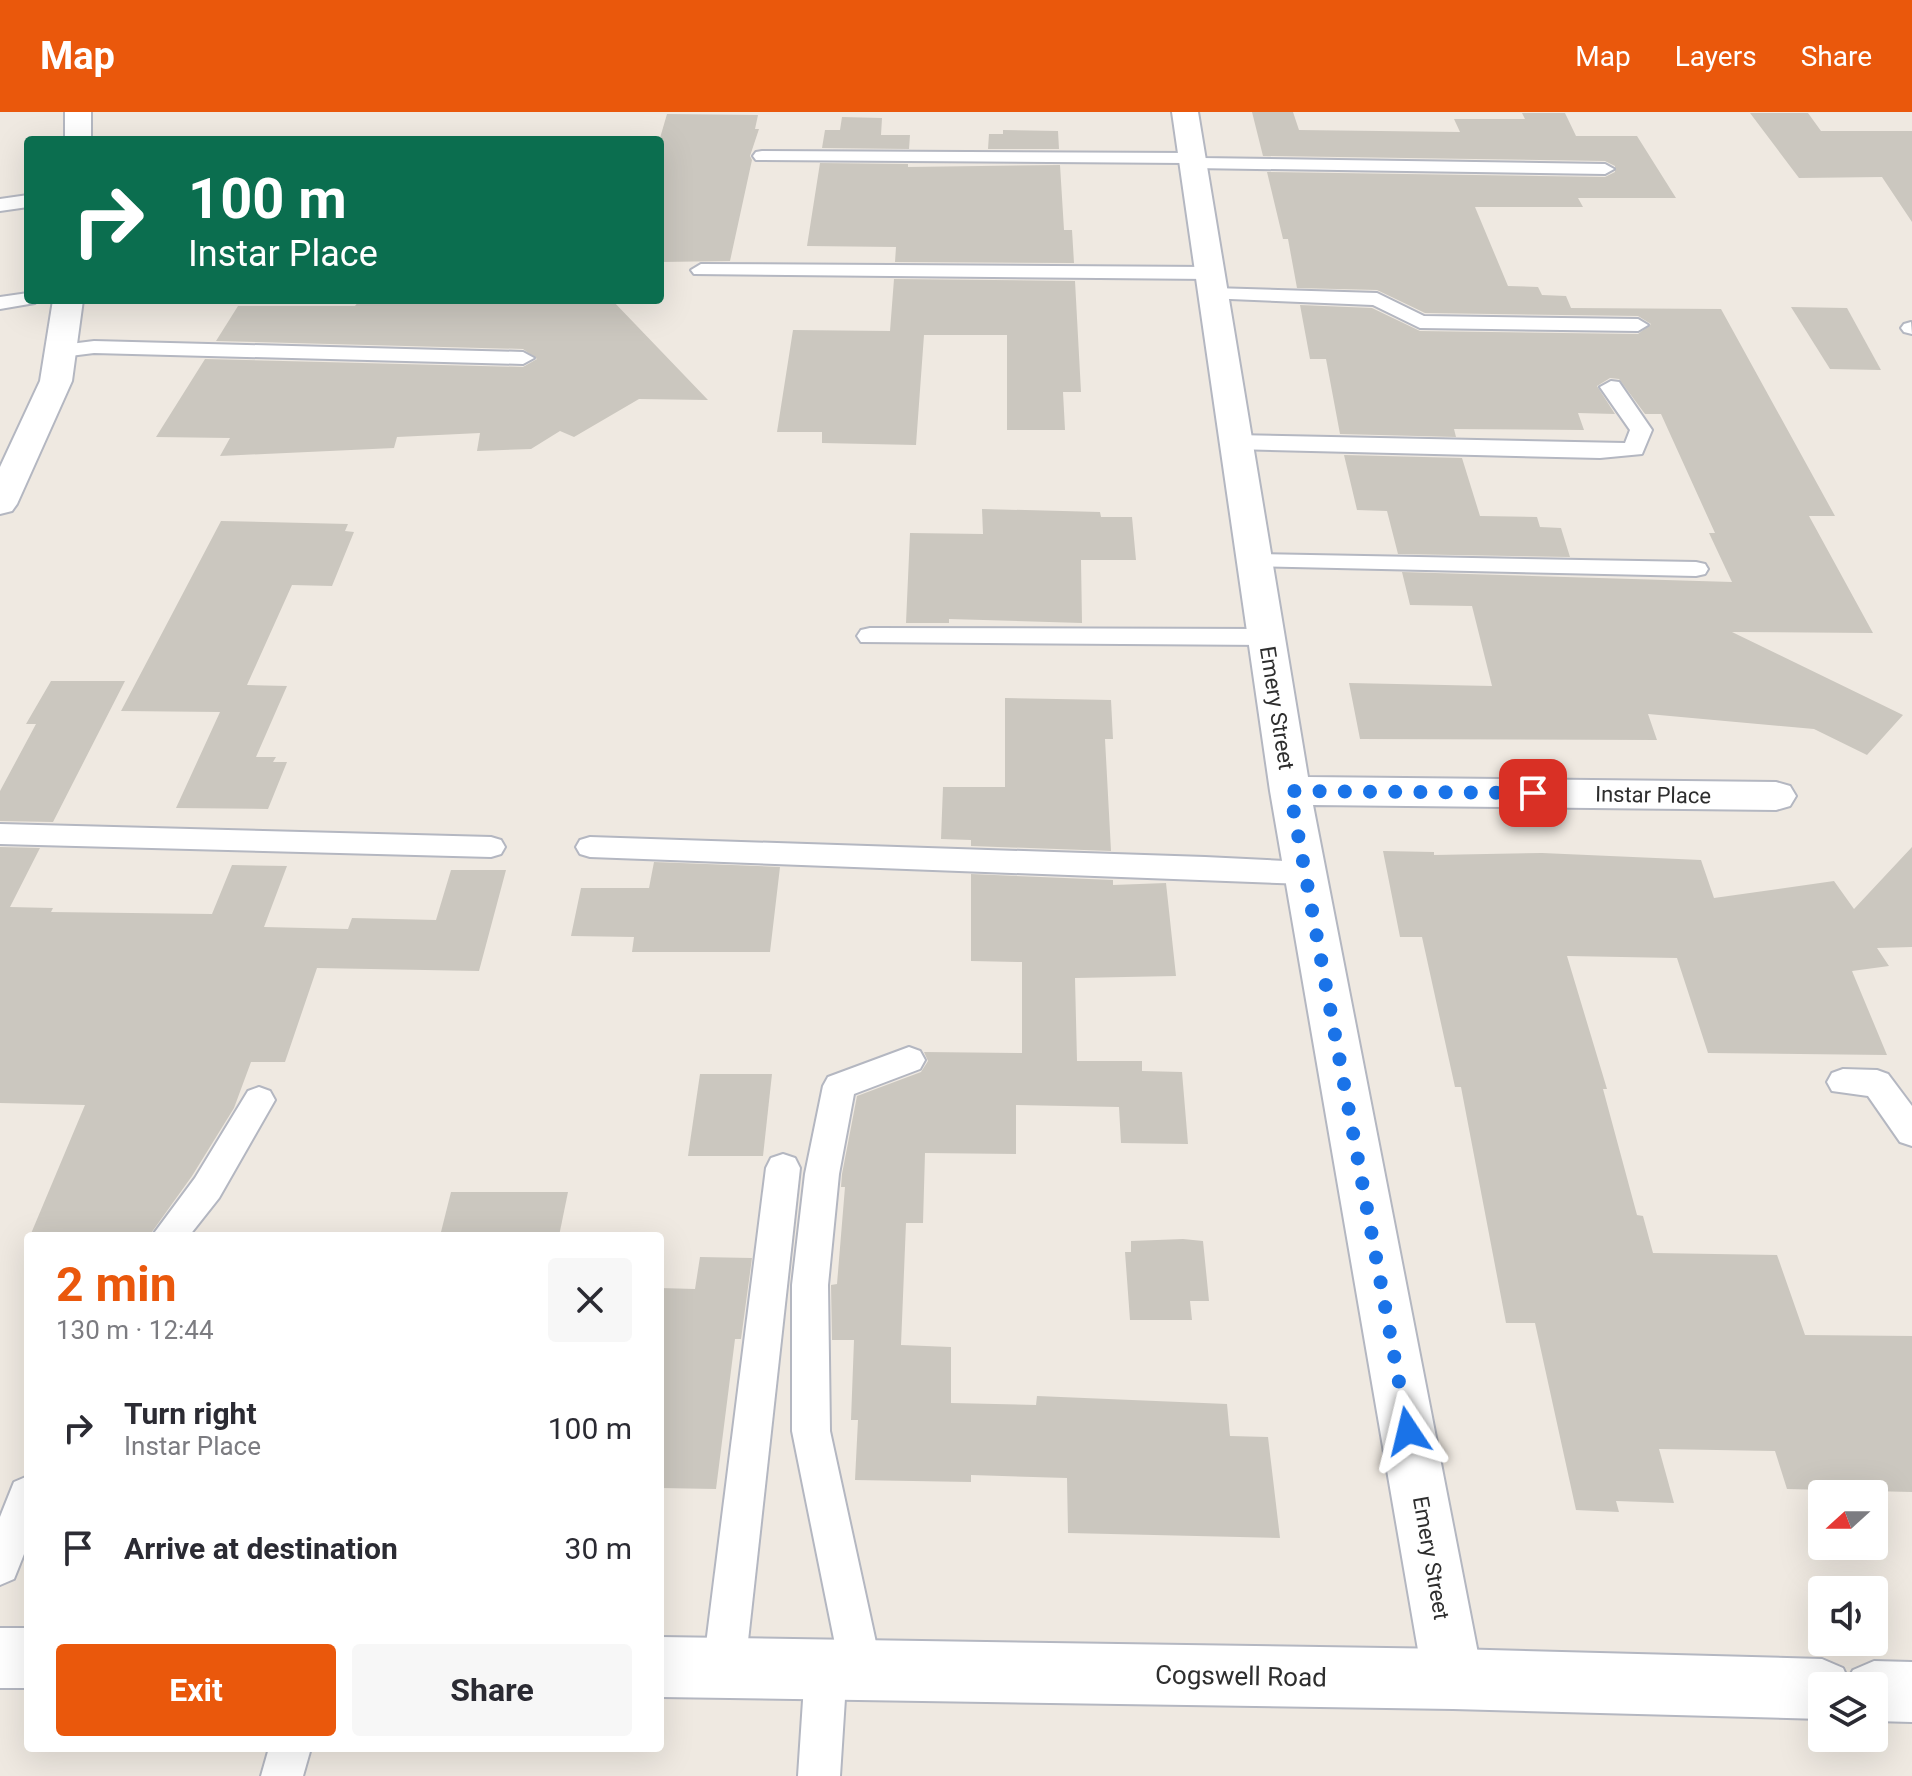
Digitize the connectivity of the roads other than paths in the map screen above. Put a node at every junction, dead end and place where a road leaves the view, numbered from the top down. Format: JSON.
{"nodes":[{"id":1,"x":78,"y":112,"type":"edge"},
{"id":2,"x":1185,"y":112,"type":"edge"},
{"id":3,"x":78,"y":136,"type":"edge"},
{"id":4,"x":762,"y":156,"type":"dead end"},
{"id":5,"x":1192,"y":160,"type":"junction"},
{"id":6,"x":1605,"y":169,"type":"dead end"},
{"id":7,"x":24,"y":202,"type":"edge"},
{"id":8,"x":0,"y":205,"type":"edge"},
{"id":9,"x":701,"y":270,"type":"dead end"},
{"id":10,"x":1211,"y":283,"type":"junction"},
{"id":11,"x":24,"y":300,"type":"edge"},
{"id":12,"x":0,"y":303,"type":"edge"},
{"id":13,"x":68,"y":304,"type":"edge"},
{"id":14,"x":1638,"y":325,"type":"dead end"},
{"id":15,"x":62,"y":351,"type":"junction"},
{"id":16,"x":523,"y":358,"type":"dead end"},
{"id":17,"x":1611,"y":387,"type":"dead end"},
{"id":18,"x":1234,"y":442,"type":"junction"},
{"id":19,"x":0,"y":504,"type":"edge"},
{"id":20,"x":1254,"y":561,"type":"junction"},
{"id":21,"x":1696,"y":569,"type":"dead end"},
{"id":22,"x":870,"y":636,"type":"dead end"},
{"id":23,"x":1266,"y":637,"type":"junction"},
{"id":24,"x":1290,"y":791,"type":"junction"},
{"id":25,"x":1776,"y":796,"type":"dead end"},
{"id":26,"x":0,"y":834,"type":"edge"},
{"id":27,"x":491,"y":847,"type":"dead end"},
{"id":28,"x":590,"y":847,"type":"dead end"},
{"id":29,"x":1305,"y":873,"type":"junction"},
{"id":30,"x":909,"y":1060,"type":"dead end"},
{"id":31,"x":1843,"y":1082,"type":"dead end"},
{"id":32,"x":259,"y":1100,"type":"dead end"},
{"id":33,"x":1912,"y":1132,"type":"edge"},
{"id":34,"x":783,"y":1168,"type":"dead end"},
{"id":35,"x":172,"y":1232,"type":"edge"},
{"id":36,"x":24,"y":1505,"type":"edge"},
{"id":37,"x":0,"y":1565,"type":"edge"},
{"id":38,"x":0,"y":1658,"type":"edge"},
{"id":39,"x":24,"y":1658,"type":"edge"},
{"id":40,"x":664,"y":1667,"type":"edge"},
{"id":41,"x":724,"y":1668,"type":"junction"},
{"id":42,"x":844,"y":1670,"type":"junction"},
{"id":43,"x":1453,"y":1679,"type":"junction"},
{"id":44,"x":1808,"y":1689,"type":"edge"},
{"id":45,"x":1888,"y":1691,"type":"edge"},
{"id":46,"x":1912,"y":1692,"type":"edge"},
{"id":47,"x":289,"y":1752,"type":"edge"},
{"id":48,"x":282,"y":1776,"type":"edge"},
{"id":49,"x":819,"y":1776,"type":"edge"}],
"edges":[{"from":1,"to":3,"type":"street"},
{"from":2,"to":5,"type":"street","name":"Emery Street"},
{"from":4,"to":5,"type":"lane"},
{"from":5,"to":6,"type":"lane"},
{"from":5,"to":10,"type":"street","name":"Emery Street"},
{"from":7,"to":8,"type":"lane"},
{"from":9,"to":10,"type":"lane"},
{"from":10,"to":14,"type":"lane"},
{"from":10,"to":18,"type":"street","name":"Emery Street"},
{"from":11,"to":12,"type":"lane"},
{"from":13,"to":15,"type":"street"},
{"from":15,"to":16,"type":"lane"},
{"from":15,"to":19,"type":"street"},
{"from":17,"to":18,"type":"lane"},
{"from":18,"to":20,"type":"street","name":"Emery Street"},
{"from":20,"to":21,"type":"lane"},
{"from":20,"to":23,"type":"street","name":"Emery Street"},
{"from":22,"to":23,"type":"lane"},
{"from":23,"to":24,"type":"street","name":"Emery Street"},
{"from":24,"to":25,"type":"street","name":"Instar Place"},
{"from":24,"to":29,"type":"street","name":"Emery Street"},
{"from":26,"to":27,"type":"lane"},
{"from":28,"to":29,"type":"lane"},
{"from":29,"to":43,"type":"street","name":"Emery Street"},
{"from":30,"to":42,"type":"lane"},
{"from":31,"to":33,"type":"lane"},
{"from":32,"to":35,"type":"lane"},
{"from":34,"to":41,"type":"lane"},
{"from":36,"to":37,"type":"lane"},
{"from":38,"to":39,"type":"street"},
{"from":40,"to":41,"type":"street","name":"Cogswell Road"},
{"from":41,"to":42,"type":"street","name":"Cogswell Road"},
{"from":42,"to":43,"type":"street","name":"Cogswell Road"},
{"from":42,"to":49,"type":"lane"},
{"from":43,"to":44,"type":"street","name":"Cogswell Road"},
{"from":45,"to":46,"type":"street"},
{"from":47,"to":48,"type":"lane"}]}
